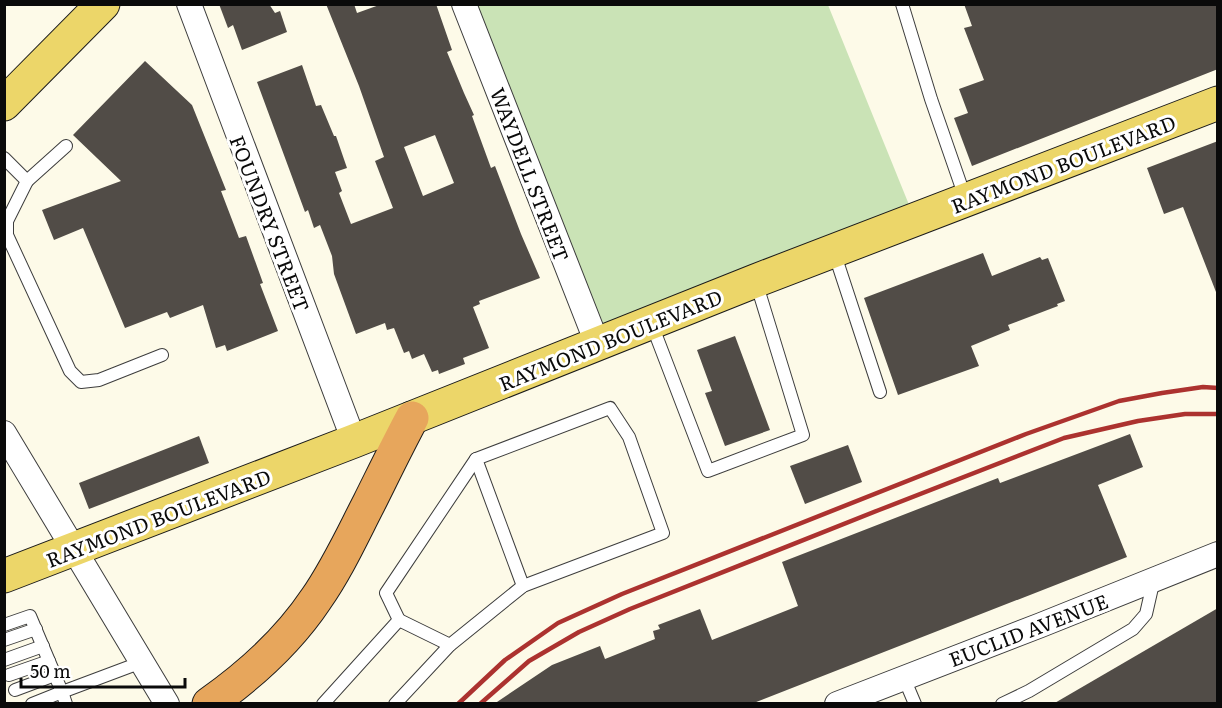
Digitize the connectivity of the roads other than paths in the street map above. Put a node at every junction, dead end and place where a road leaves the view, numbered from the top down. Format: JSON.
{"nodes":[{"id":1,"x":103,"y":4,"type":"edge"},
{"id":2,"x":189,"y":4,"type":"edge"},
{"id":3,"x":464,"y":4,"type":"edge"},
{"id":4,"x":902,"y":4,"type":"edge"},
{"id":5,"x":1218,"y":103,"type":"edge"},
{"id":6,"x":4,"y":104,"type":"edge"},
{"id":7,"x":66,"y":146,"type":"dead end"},
{"id":8,"x":4,"y":158,"type":"edge"},
{"id":9,"x":27,"y":181,"type":"junction"},
{"id":10,"x":966,"y":200,"type":"junction"},
{"id":11,"x":834,"y":251,"type":"junction"},
{"id":12,"x":755,"y":281,"type":"junction"},
{"id":13,"x":651,"y":322,"type":"junction"},
{"id":14,"x":597,"y":343,"type":"junction"},
{"id":15,"x":162,"y":355,"type":"dead end"},
{"id":16,"x":880,"y":392,"type":"dead end"},
{"id":17,"x":412,"y":418,"type":"junction"},
{"id":18,"x":4,"y":433,"type":"edge"},
{"id":19,"x":354,"y":441,"type":"junction"},
{"id":20,"x":476,"y":459,"type":"junction"},
{"id":21,"x":74,"y":549,"type":"junction"},
{"id":22,"x":1218,"y":554,"type":"edge"},
{"id":23,"x":4,"y":576,"type":"edge"},
{"id":24,"x":1155,"y":579,"type":"junction"},
{"id":25,"x":523,"y":586,"type":"junction"},
{"id":26,"x":399,"y":620,"type":"junction"},
{"id":27,"x":4,"y":625,"type":"edge"},
{"id":28,"x":36,"y":629,"type":"junction"},
{"id":29,"x":4,"y":640,"type":"edge"},
{"id":30,"x":450,"y":645,"type":"junction"},
{"id":31,"x":43,"y":646,"type":"junction"},
{"id":32,"x":4,"y":660,"type":"edge"},
{"id":33,"x":49,"y":661,"type":"junction"},
{"id":34,"x":142,"y":662,"type":"junction"},
{"id":35,"x":9,"y":675,"type":"dead end"},
{"id":36,"x":55,"y":675,"type":"junction"},
{"id":37,"x":904,"y":678,"type":"junction"},
{"id":38,"x":15,"y":690,"type":"dead end"},
{"id":39,"x":64,"y":698,"type":"edge"},
{"id":40,"x":32,"y":704,"type":"edge"},
{"id":41,"x":166,"y":704,"type":"edge"},
{"id":42,"x":209,"y":704,"type":"edge"},
{"id":43,"x":323,"y":704,"type":"edge"},
{"id":44,"x":395,"y":704,"type":"edge"},
{"id":45,"x":837,"y":704,"type":"edge"},
{"id":46,"x":915,"y":704,"type":"edge"},
{"id":47,"x":1002,"y":704,"type":"edge"}],
"edges":[{"from":1,"to":6,"type":"main road"},
{"from":2,"to":19,"type":"street","name":"FOUNDRY STREET"},
{"from":3,"to":14,"type":"street","name":"WAYDELL STREET"},
{"from":4,"to":10,"type":"lane"},
{"from":5,"to":10,"type":"main road","name":"RAYMOND BOULEVARD"},
{"from":7,"to":9,"type":"lane"},
{"from":8,"to":9,"type":"lane"},
{"from":9,"to":15,"type":"lane"},
{"from":10,"to":11,"type":"main road","name":"RAYMOND BOULEVARD"},
{"from":11,"to":12,"type":"main road","name":"RAYMOND BOULEVARD"},
{"from":11,"to":16,"type":"lane"},
{"from":12,"to":13,"type":"main road","name":"RAYMOND BOULEVARD"},
{"from":12,"to":13,"type":"lane"},
{"from":13,"to":14,"type":"main road","name":"RAYMOND BOULEVARD"},
{"from":14,"to":17,"type":"main road","name":"RAYMOND BOULEVARD"},
{"from":17,"to":19,"type":"main road","name":"RAYMOND BOULEVARD"},
{"from":17,"to":42,"type":"highway"},
{"from":18,"to":21,"type":"street"},
{"from":19,"to":21,"type":"main road","name":"RAYMOND BOULEVARD"},
{"from":20,"to":25,"type":"lane"},
{"from":20,"to":25,"type":"lane"},
{"from":20,"to":26,"type":"lane"},
{"from":21,"to":23,"type":"main road","name":"RAYMOND BOULEVARD"},
{"from":21,"to":34,"type":"street"},
{"from":22,"to":24,"type":"street","name":"EUCLID AVENUE"},
{"from":24,"to":37,"type":"street","name":"EUCLID AVENUE"},
{"from":24,"to":47,"type":"lane"},
{"from":25,"to":30,"type":"lane"},
{"from":26,"to":30,"type":"lane"},
{"from":26,"to":43,"type":"lane"},
{"from":27,"to":28,"type":"lane"},
{"from":28,"to":29,"type":"lane"},
{"from":28,"to":31,"type":"lane"},
{"from":30,"to":44,"type":"lane"},
{"from":31,"to":32,"type":"lane"},
{"from":31,"to":33,"type":"lane"},
{"from":33,"to":35,"type":"lane"},
{"from":33,"to":36,"type":"lane"},
{"from":34,"to":39,"type":"lane"},
{"from":34,"to":41,"type":"street"},
{"from":36,"to":38,"type":"lane"},
{"from":36,"to":39,"type":"lane"},
{"from":37,"to":45,"type":"street","name":"EUCLID AVENUE"},
{"from":37,"to":46,"type":"lane"},
{"from":39,"to":40,"type":"lane"}]}
